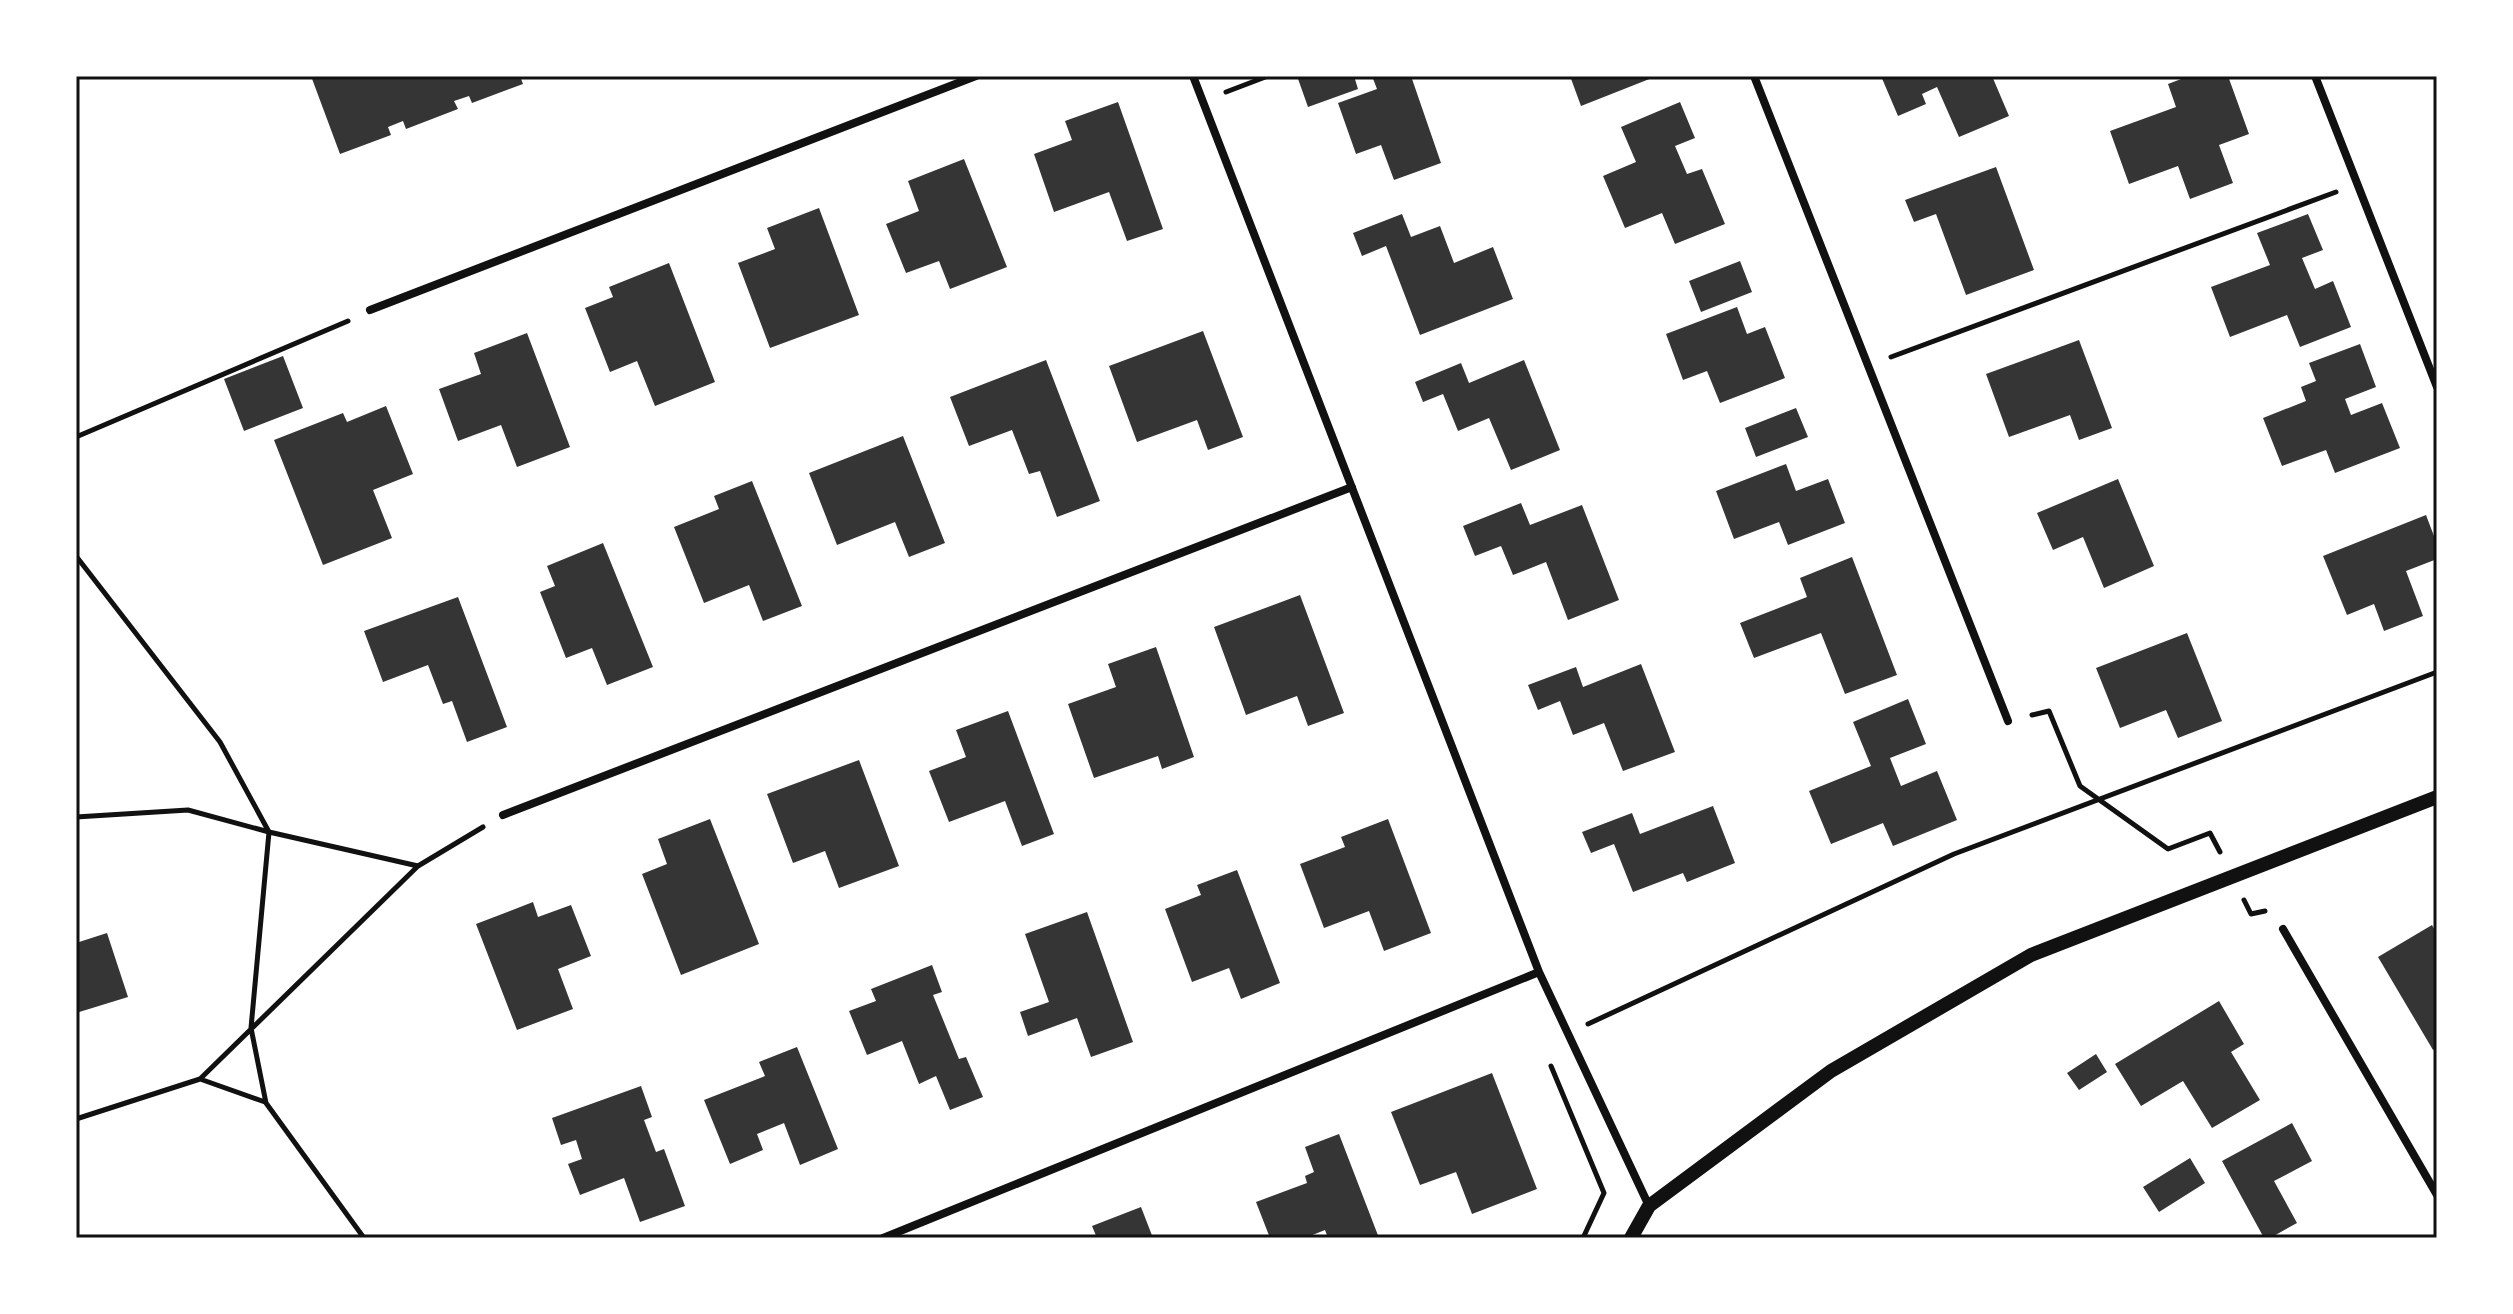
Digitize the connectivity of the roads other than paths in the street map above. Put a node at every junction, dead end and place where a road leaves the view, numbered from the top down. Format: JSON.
{"nodes":[{"id":1,"x":976,"y":76,"type":"edge"},
{"id":2,"x":1193,"y":76,"type":"edge"},
{"id":3,"x":1754,"y":76,"type":"edge"},
{"id":4,"x":2315,"y":76,"type":"edge"},
{"id":5,"x":370,"y":310,"type":"road end"},
{"id":6,"x":2437,"y":387,"type":"edge"},
{"id":7,"x":1352,"y":487,"type":"junction"},
{"id":8,"x":2008,"y":721,"type":"road end"},
{"id":9,"x":2437,"y":797,"type":"edge"},
{"id":10,"x":503,"y":815,"type":"road end"},
{"id":11,"x":2283,"y":929,"type":"road end"},
{"id":12,"x":1539,"y":972,"type":"junction"},
{"id":13,"x":2437,"y":1195,"type":"edge"},
{"id":14,"x":1649,"y":1206,"type":"junction"},
{"id":15,"x":883,"y":1238,"type":"edge"},
{"id":16,"x":1631,"y":1238,"type":"edge"}],
"edges":[{"from":1,"to":5,"type":"street"},
{"from":2,"to":7,"type":"street"},
{"from":3,"to":8,"type":"street"},
{"from":4,"to":6,"type":"street"},
{"from":7,"to":10,"type":"street"},
{"from":7,"to":12,"type":"street"},
{"from":9,"to":14,"type":"street"},
{"from":11,"to":13,"type":"street"},
{"from":12,"to":14,"type":"street"},
{"from":12,"to":15,"type":"street"},
{"from":14,"to":16,"type":"street"}]}
